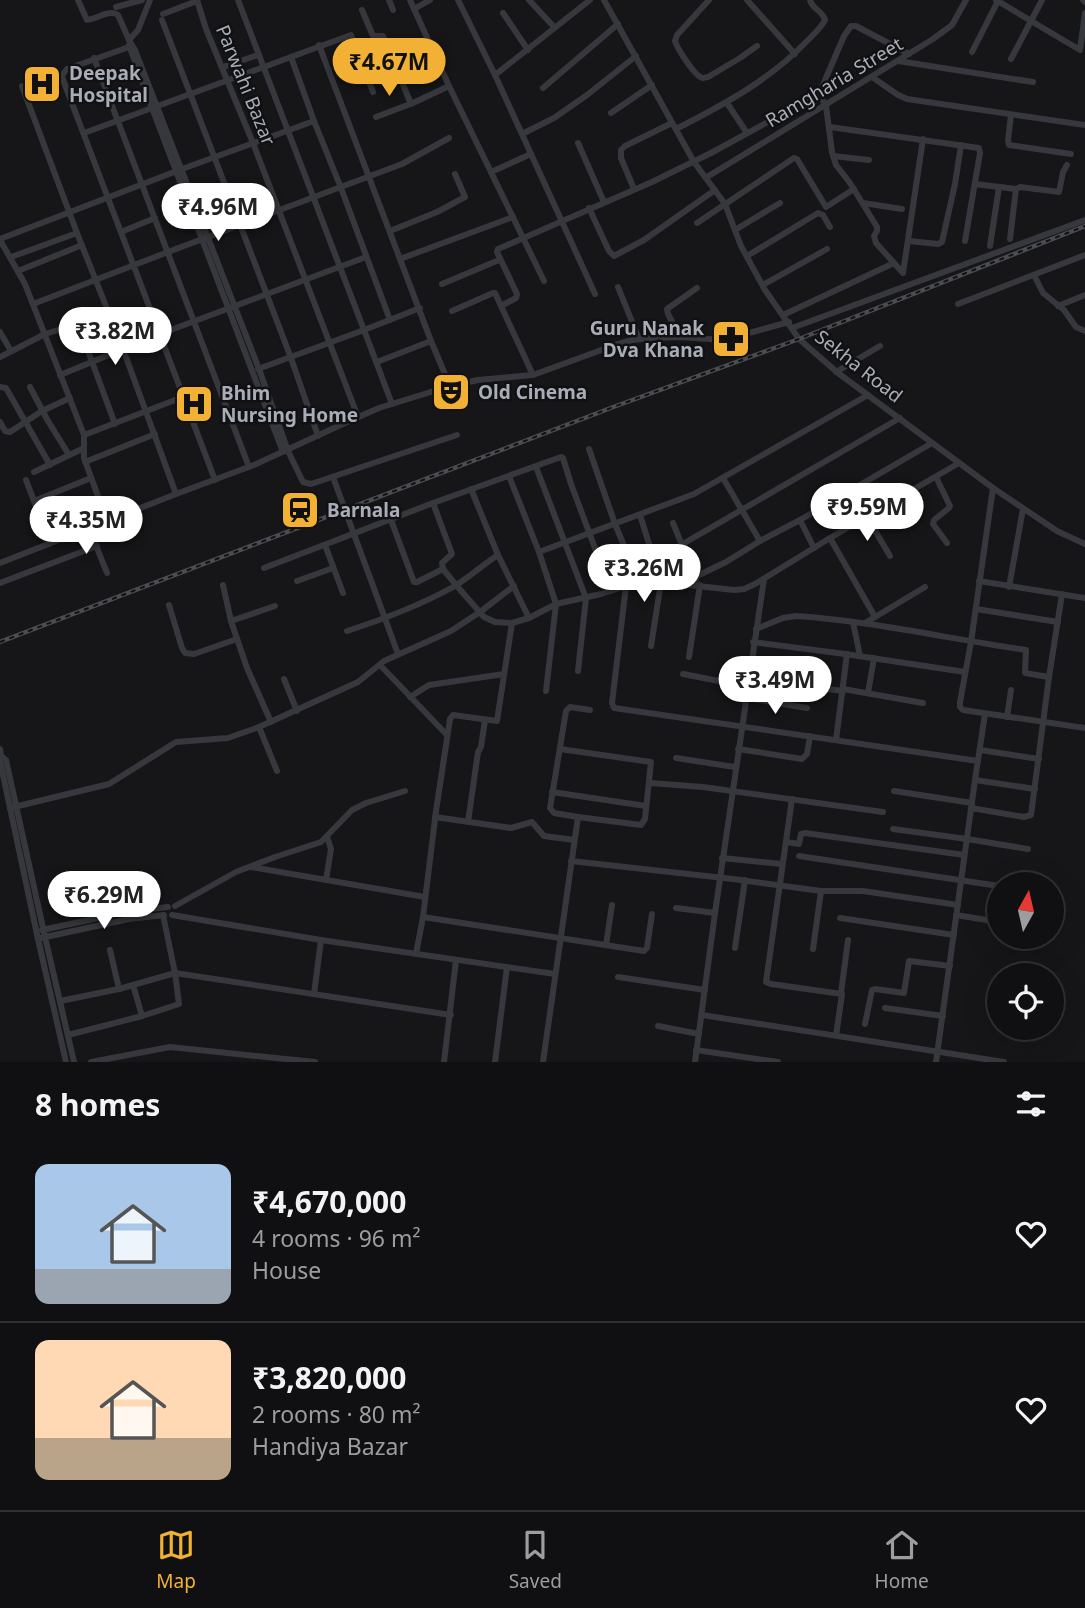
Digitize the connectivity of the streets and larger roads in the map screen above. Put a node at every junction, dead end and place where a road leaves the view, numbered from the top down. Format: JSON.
{"nodes":[{"id":1,"x":78,"y":0,"type":"edge"},
{"id":2,"x":142,"y":0,"type":"edge"},
{"id":3,"x":150,"y":0,"type":"edge"},
{"id":4,"x":238,"y":0,"type":"edge"},
{"id":5,"x":389,"y":0,"type":"edge"},
{"id":6,"x":410,"y":0,"type":"edge"},
{"id":7,"x":430,"y":0,"type":"edge"},
{"id":8,"x":458,"y":0,"type":"edge"},
{"id":9,"x":529,"y":0,"type":"edge"},
{"id":10,"x":590,"y":0,"type":"edge"},
{"id":11,"x":604,"y":0,"type":"edge"},
{"id":12,"x":709,"y":0,"type":"edge"},
{"id":13,"x":747,"y":0,"type":"edge"},
{"id":14,"x":810,"y":0,"type":"edge"},
{"id":15,"x":966,"y":0,"type":"edge"},
{"id":16,"x":1042,"y":0,"type":"edge"},
{"id":17,"x":197,"y":1,"type":"edge"},
{"id":18,"x":997,"y":1,"type":"edge"},
{"id":19,"x":116,"y":7,"type":"edge"},
{"id":20,"x":362,"y":9,"type":"dead end"},
{"id":21,"x":414,"y":9,"type":"junction"},
{"id":22,"x":393,"y":10,"type":"dead end"},
{"id":23,"x":503,"y":13,"type":"dead end"},
{"id":24,"x":1085,"y":13,"type":"edge"},
{"id":25,"x":1031,"y":22,"type":"junction"},
{"id":26,"x":618,"y":24,"type":"junction"},
{"id":27,"x":554,"y":27,"type":"junction"},
{"id":28,"x":129,"y":43,"type":"junction"},
{"id":29,"x":319,"y":45,"type":"junction"},
{"id":30,"x":757,"y":46,"type":"dead end"},
{"id":31,"x":528,"y":50,"type":"junction"},
{"id":32,"x":972,"y":52,"type":"dead end"},
{"id":33,"x":795,"y":54,"type":"junction"},
{"id":34,"x":909,"y":54,"type":"junction"},
{"id":35,"x":258,"y":55,"type":"junction"},
{"id":36,"x":636,"y":56,"type":"junction"},
{"id":37,"x":291,"y":57,"type":"junction"},
{"id":38,"x":94,"y":58,"type":"junction"},
{"id":39,"x":1011,"y":59,"type":"dead end"},
{"id":40,"x":898,"y":61,"type":"junction"},
{"id":41,"x":223,"y":67,"type":"junction"},
{"id":42,"x":263,"y":68,"type":"junction"},
{"id":43,"x":495,"y":75,"type":"junction"},
{"id":44,"x":872,"y":76,"type":"junction"},
{"id":45,"x":228,"y":79,"type":"junction"},
{"id":46,"x":1033,"y":82,"type":"dead end"},
{"id":47,"x":652,"y":85,"type":"junction"},
{"id":48,"x":22,"y":86,"type":"dead end"},
{"id":49,"x":449,"y":86,"type":"junction"},
{"id":50,"x":543,"y":88,"type":"dead end"},
{"id":51,"x":373,"y":92,"type":"dead end"},
{"id":52,"x":190,"y":94,"type":"junction"},
{"id":53,"x":819,"y":94,"type":"junction"},
{"id":54,"x":727,"y":103,"type":"junction"},
{"id":55,"x":411,"y":104,"type":"junction"},
{"id":56,"x":826,"y":106,"type":"junction"},
{"id":57,"x":154,"y":107,"type":"junction"},
{"id":58,"x":611,"y":113,"type":"dead end"},
{"id":59,"x":1011,"y":115,"type":"junction"},
{"id":60,"x":376,"y":117,"type":"dead end"},
{"id":61,"x":118,"y":121,"type":"junction"},
{"id":62,"x":314,"y":121,"type":"junction"},
{"id":63,"x":1085,"y":125,"type":"edge"},
{"id":64,"x":674,"y":126,"type":"junction"},
{"id":65,"x":830,"y":127,"type":"junction"},
{"id":66,"x":287,"y":130,"type":"junction"},
{"id":67,"x":84,"y":133,"type":"junction"},
{"id":68,"x":747,"y":133,"type":"junction"},
{"id":69,"x":522,"y":134,"type":"junction"},
{"id":70,"x":449,"y":138,"type":"dead end"},
{"id":71,"x":923,"y":139,"type":"junction"},
{"id":72,"x":253,"y":143,"type":"junction"},
{"id":73,"x":578,"y":143,"type":"dead end"},
{"id":74,"x":961,"y":145,"type":"junction"},
{"id":75,"x":531,"y":154,"type":"junction"},
{"id":76,"x":1072,"y":154,"type":"dead end"},
{"id":77,"x":833,"y":156,"type":"junction"},
{"id":78,"x":214,"y":158,"type":"junction"},
{"id":79,"x":869,"y":160,"type":"dead end"},
{"id":80,"x":694,"y":162,"type":"junction"},
{"id":81,"x":1067,"y":165,"type":"dead end"},
{"id":82,"x":179,"y":170,"type":"junction"},
{"id":83,"x":491,"y":172,"type":"junction"},
{"id":84,"x":455,"y":174,"type":"dead end"},
{"id":85,"x":369,"y":176,"type":"junction"},
{"id":86,"x":707,"y":177,"type":"junction"},
{"id":87,"x":142,"y":184,"type":"junction"},
{"id":88,"x":975,"y":184,"type":"junction"},
{"id":89,"x":999,"y":187,"type":"junction"},
{"id":90,"x":341,"y":188,"type":"junction"},
{"id":91,"x":634,"y":189,"type":"junction"},
{"id":92,"x":854,"y":189,"type":"junction"},
{"id":93,"x":1016,"y":189,"type":"junction"},
{"id":94,"x":715,"y":190,"type":"junction"},
{"id":95,"x":108,"y":198,"type":"junction"},
{"id":96,"x":313,"y":198,"type":"junction"},
{"id":97,"x":604,"y":202,"type":"junction"},
{"id":98,"x":780,"y":203,"type":"dead end"},
{"id":99,"x":863,"y":203,"type":"junction"},
{"id":100,"x":725,"y":204,"type":"junction"},
{"id":101,"x":589,"y":208,"type":"junction"},
{"id":102,"x":902,"y":209,"type":"dead end"},
{"id":103,"x":279,"y":211,"type":"junction"},
{"id":104,"x":69,"y":212,"type":"junction"},
{"id":105,"x":513,"y":217,"type":"junction"},
{"id":106,"x":155,"y":218,"type":"junction"},
{"id":107,"x":1085,"y":220,"type":"edge"},
{"id":108,"x":562,"y":221,"type":"junction"},
{"id":109,"x":697,"y":223,"type":"dead end"},
{"id":110,"x":241,"y":225,"type":"junction"},
{"id":111,"x":830,"y":228,"type":"dead end"},
{"id":112,"x":390,"y":230,"type":"junction"},
{"id":113,"x":735,"y":230,"type":"junction"},
{"id":114,"x":121,"y":232,"type":"junction"},
{"id":115,"x":77,"y":233,"type":"junction"},
{"id":116,"x":523,"y":237,"type":"junction"},
{"id":117,"x":205,"y":238,"type":"junction"},
{"id":118,"x":1010,"y":239,"type":"dead end"},
{"id":119,"x":0,"y":240,"type":"edge"},
{"id":120,"x":908,"y":241,"type":"junction"},
{"id":121,"x":965,"y":241,"type":"dead end"},
{"id":122,"x":82,"y":245,"type":"junction"},
{"id":123,"x":990,"y":246,"type":"dead end"},
{"id":124,"x":827,"y":249,"type":"dead end"},
{"id":125,"x":168,"y":252,"type":"junction"},
{"id":126,"x":1085,"y":255,"type":"edge"},
{"id":127,"x":11,"y":257,"type":"junction"},
{"id":128,"x":366,"y":257,"type":"junction"},
{"id":129,"x":747,"y":257,"type":"junction"},
{"id":130,"x":400,"y":259,"type":"junction"},
{"id":131,"x":499,"y":260,"type":"junction"},
{"id":132,"x":894,"y":263,"type":"junction"},
{"id":133,"x":133,"y":265,"type":"junction"},
{"id":134,"x":339,"y":266,"type":"junction"},
{"id":135,"x":18,"y":271,"type":"junction"},
{"id":136,"x":903,"y":274,"type":"junction"},
{"id":137,"x":1034,"y":275,"type":"junction"},
{"id":138,"x":306,"y":279,"type":"junction"},
{"id":139,"x":95,"y":280,"type":"junction"},
{"id":140,"x":544,"y":281,"type":"dead end"},
{"id":141,"x":442,"y":284,"type":"dead end"},
{"id":142,"x":911,"y":284,"type":"junction"},
{"id":143,"x":763,"y":285,"type":"junction"},
{"id":144,"x":618,"y":287,"type":"dead end"},
{"id":145,"x":696,"y":288,"type":"dead end"},
{"id":146,"x":266,"y":294,"type":"junction"},
{"id":147,"x":596,"y":294,"type":"dead end"},
{"id":148,"x":1085,"y":296,"type":"edge"},
{"id":149,"x":33,"y":304,"type":"junction"},
{"id":150,"x":958,"y":304,"type":"dead end"},
{"id":151,"x":501,"y":306,"type":"junction"},
{"id":152,"x":1058,"y":306,"type":"junction"},
{"id":153,"x":232,"y":308,"type":"junction"},
{"id":154,"x":420,"y":308,"type":"junction"},
{"id":155,"x":452,"y":311,"type":"dead end"},
{"id":156,"x":783,"y":315,"type":"junction"},
{"id":157,"x":390,"y":320,"type":"junction"},
{"id":158,"x":194,"y":322,"type":"junction"},
{"id":159,"x":790,"y":325,"type":"junction"},
{"id":160,"x":364,"y":330,"type":"junction"},
{"id":161,"x":1085,"y":331,"type":"edge"},
{"id":162,"x":0,"y":332,"type":"edge"},
{"id":163,"x":45,"y":334,"type":"junction"},
{"id":164,"x":160,"y":334,"type":"junction"},
{"id":165,"x":680,"y":337,"type":"junction"},
{"id":166,"x":639,"y":339,"type":"junction"},
{"id":167,"x":431,"y":341,"type":"junction"},
{"id":168,"x":329,"y":343,"type":"junction"},
{"id":169,"x":880,"y":346,"type":"dead end"},
{"id":170,"x":123,"y":349,"type":"junction"},
{"id":171,"x":11,"y":351,"type":"junction"},
{"id":172,"x":0,"y":357,"type":"edge"},
{"id":173,"x":290,"y":358,"type":"junction"},
{"id":174,"x":92,"y":362,"type":"junction"},
{"id":175,"x":377,"y":362,"type":"junction"},
{"id":176,"x":256,"y":370,"type":"junction"},
{"id":177,"x":836,"y":372,"type":"junction"},
{"id":178,"x":60,"y":375,"type":"junction"},
{"id":179,"x":533,"y":375,"type":"junction"},
{"id":180,"x":450,"y":386,"type":"junction"},
{"id":181,"x":0,"y":387,"type":"edge"},
{"id":182,"x":30,"y":387,"type":"dead end"},
{"id":183,"x":868,"y":395,"type":"junction"},
{"id":184,"x":183,"y":397,"type":"junction"},
{"id":185,"x":70,"y":398,"type":"junction"},
{"id":186,"x":392,"y":404,"type":"junction"},
{"id":187,"x":43,"y":411,"type":"junction"},
{"id":188,"x":146,"y":411,"type":"junction"},
{"id":189,"x":358,"y":417,"type":"junction"},
{"id":190,"x":900,"y":418,"type":"junction"},
{"id":191,"x":0,"y":422,"type":"edge"},
{"id":192,"x":25,"y":423,"type":"junction"},
{"id":193,"x":115,"y":424,"type":"junction"},
{"id":194,"x":155,"y":434,"type":"junction"},
{"id":195,"x":84,"y":435,"type":"junction"},
{"id":196,"x":457,"y":435,"type":"dead end"},
{"id":197,"x":317,"y":436,"type":"junction"},
{"id":198,"x":932,"y":443,"type":"junction"},
{"id":199,"x":84,"y":449,"type":"junction"},
{"id":200,"x":589,"y":449,"type":"dead end"},
{"id":201,"x":285,"y":452,"type":"junction"},
{"id":202,"x":69,"y":455,"type":"junction"},
{"id":203,"x":85,"y":462,"type":"junction"},
{"id":204,"x":959,"y":463,"type":"junction"},
{"id":205,"x":50,"y":465,"type":"junction"},
{"id":206,"x":249,"y":467,"type":"junction"},
{"id":207,"x":536,"y":467,"type":"junction"},
{"id":208,"x":34,"y":472,"type":"dead end"},
{"id":209,"x":509,"y":476,"type":"junction"},
{"id":210,"x":333,"y":477,"type":"junction"},
{"id":211,"x":936,"y":477,"type":"junction"},
{"id":212,"x":90,"y":478,"type":"junction"},
{"id":213,"x":723,"y":478,"type":"junction"},
{"id":214,"x":26,"y":480,"type":"dead end"},
{"id":215,"x":215,"y":480,"type":"junction"},
{"id":216,"x":993,"y":488,"type":"junction"},
{"id":217,"x":471,"y":489,"type":"junction"},
{"id":218,"x":176,"y":494,"type":"junction"},
{"id":219,"x":34,"y":501,"type":"junction"},
{"id":220,"x":433,"y":503,"type":"junction"},
{"id":221,"x":1023,"y":509,"type":"junction"},
{"id":222,"x":742,"y":510,"type":"junction"},
{"id":223,"x":640,"y":515,"type":"junction"},
{"id":224,"x":867,"y":517,"type":"junction"},
{"id":225,"x":391,"y":520,"type":"junction"},
{"id":226,"x":800,"y":520,"type":"junction"},
{"id":227,"x":107,"y":521,"type":"junction"},
{"id":228,"x":673,"y":523,"type":"dead end"},
{"id":229,"x":615,"y":524,"type":"junction"},
{"id":230,"x":89,"y":528,"type":"junction"},
{"id":231,"x":354,"y":533,"type":"junction"},
{"id":232,"x":590,"y":533,"type":"junction"},
{"id":233,"x":830,"y":538,"type":"junction"},
{"id":234,"x":760,"y":541,"type":"junction"},
{"id":235,"x":564,"y":542,"type":"junction"},
{"id":236,"x":947,"y":543,"type":"dead end"},
{"id":237,"x":50,"y":544,"type":"junction"},
{"id":238,"x":325,"y":544,"type":"junction"},
{"id":239,"x":1085,"y":544,"type":"edge"},
{"id":240,"x":681,"y":545,"type":"junction"},
{"id":241,"x":97,"y":546,"type":"junction"},
{"id":242,"x":814,"y":548,"type":"junction"},
{"id":243,"x":539,"y":552,"type":"junction"},
{"id":244,"x":498,"y":555,"type":"junction"},
{"id":245,"x":890,"y":556,"type":"dead end"},
{"id":246,"x":0,"y":563,"type":"edge"},
{"id":247,"x":264,"y":568,"type":"dead end"},
{"id":248,"x":333,"y":568,"type":"junction"},
{"id":249,"x":443,"y":569,"type":"junction"},
{"id":250,"x":107,"y":573,"type":"dead end"},
{"id":251,"x":695,"y":577,"type":"junction"},
{"id":252,"x":764,"y":579,"type":"junction"},
{"id":253,"x":297,"y":581,"type":"dead end"},
{"id":254,"x":979,"y":581,"type":"junction"},
{"id":255,"x":639,"y":582,"type":"junction"},
{"id":256,"x":661,"y":582,"type":"junction"},
{"id":257,"x":0,"y":583,"type":"edge"},
{"id":258,"x":223,"y":584,"type":"dead end"},
{"id":259,"x":456,"y":585,"type":"junction"},
{"id":260,"x":699,"y":585,"type":"junction"},
{"id":261,"x":514,"y":586,"type":"junction"},
{"id":262,"x":626,"y":586,"type":"junction"},
{"id":263,"x":925,"y":587,"type":"dead end"},
{"id":264,"x":1009,"y":587,"type":"junction"},
{"id":265,"x":611,"y":591,"type":"junction"},
{"id":266,"x":342,"y":593,"type":"dead end"},
{"id":267,"x":1062,"y":594,"type":"junction"},
{"id":268,"x":586,"y":598,"type":"junction"},
{"id":269,"x":1085,"y":598,"type":"edge"},
{"id":270,"x":169,"y":604,"type":"dead end"},
{"id":271,"x":556,"y":604,"type":"junction"},
{"id":272,"x":275,"y":606,"type":"dead end"},
{"id":273,"x":976,"y":609,"type":"junction"},
{"id":274,"x":480,"y":612,"type":"junction"},
{"id":275,"x":875,"y":617,"type":"junction"},
{"id":276,"x":384,"y":618,"type":"junction"},
{"id":277,"x":529,"y":618,"type":"junction"},
{"id":278,"x":231,"y":621,"type":"junction"},
{"id":279,"x":853,"y":622,"type":"junction"},
{"id":280,"x":1058,"y":622,"type":"junction"},
{"id":281,"x":512,"y":623,"type":"junction"},
{"id":282,"x":864,"y":623,"type":"junction"},
{"id":283,"x":756,"y":629,"type":"junction"},
{"id":284,"x":347,"y":631,"type":"dead end"},
{"id":285,"x":237,"y":639,"type":"junction"},
{"id":286,"x":753,"y":642,"type":"junction"},
{"id":287,"x":971,"y":642,"type":"junction"},
{"id":288,"x":651,"y":646,"type":"dead end"},
{"id":289,"x":398,"y":654,"type":"junction"},
{"id":290,"x":847,"y":654,"type":"junction"},
{"id":291,"x":860,"y":656,"type":"junction"},
{"id":292,"x":689,"y":657,"type":"dead end"},
{"id":293,"x":874,"y":658,"type":"junction"},
{"id":294,"x":380,"y":665,"type":"junction"},
{"id":295,"x":578,"y":671,"type":"dead end"},
{"id":296,"x":965,"y":672,"type":"junction"},
{"id":297,"x":504,"y":674,"type":"junction"},
{"id":298,"x":683,"y":674,"type":"dead end"},
{"id":299,"x":1049,"y":677,"type":"junction"},
{"id":300,"x":284,"y":679,"type":"dead end"},
{"id":301,"x":749,"y":682,"type":"junction"},
{"id":302,"x":843,"y":690,"type":"junction"},
{"id":303,"x":1011,"y":690,"type":"dead end"},
{"id":304,"x":546,"y":691,"type":"dead end"},
{"id":305,"x":868,"y":693,"type":"junction"},
{"id":306,"x":410,"y":697,"type":"junction"},
{"id":307,"x":747,"y":698,"type":"junction"},
{"id":308,"x":923,"y":703,"type":"dead end"},
{"id":309,"x":807,"y":708,"type":"dead end"},
{"id":310,"x":590,"y":710,"type":"dead end"},
{"id":311,"x":297,"y":711,"type":"junction"},
{"id":312,"x":985,"y":714,"type":"junction"},
{"id":313,"x":1007,"y":717,"type":"junction"},
{"id":314,"x":485,"y":720,"type":"junction"},
{"id":315,"x":271,"y":722,"type":"junction"},
{"id":316,"x":1044,"y":723,"type":"junction"},
{"id":317,"x":742,"y":726,"type":"junction"},
{"id":318,"x":260,"y":727,"type":"junction"},
{"id":319,"x":1085,"y":728,"type":"edge"},
{"id":320,"x":447,"y":735,"type":"junction"},
{"id":321,"x":810,"y":736,"type":"junction"},
{"id":322,"x":836,"y":740,"type":"junction"},
{"id":323,"x":560,"y":749,"type":"junction"},
{"id":324,"x":738,"y":749,"type":"junction"},
{"id":325,"x":980,"y":750,"type":"junction"},
{"id":326,"x":0,"y":757,"type":"edge"},
{"id":327,"x":676,"y":758,"type":"dead end"},
{"id":328,"x":1039,"y":759,"type":"junction"},
{"id":329,"x":978,"y":761,"type":"junction"},
{"id":330,"x":736,"y":767,"type":"junction"},
{"id":331,"x":277,"y":771,"type":"dead end"},
{"id":332,"x":975,"y":780,"type":"junction"},
{"id":333,"x":650,"y":783,"type":"junction"},
{"id":334,"x":1035,"y":789,"type":"junction"},
{"id":335,"x":405,"y":791,"type":"dead end"},
{"id":336,"x":732,"y":791,"type":"junction"},
{"id":337,"x":894,"y":791,"type":"dead end"},
{"id":338,"x":552,"y":792,"type":"junction"},
{"id":339,"x":792,"y":799,"type":"junction"},
{"id":340,"x":646,"y":806,"type":"junction"},
{"id":341,"x":972,"y":806,"type":"junction"},
{"id":342,"x":13,"y":807,"type":"junction"},
{"id":343,"x":883,"y":812,"type":"dead end"},
{"id":344,"x":435,"y":817,"type":"junction"},
{"id":345,"x":578,"y":817,"type":"junction"},
{"id":346,"x":468,"y":822,"type":"junction"},
{"id":347,"x":892,"y":829,"type":"dead end"},
{"id":348,"x":327,"y":837,"type":"junction"},
{"id":349,"x":967,"y":839,"type":"junction"},
{"id":350,"x":574,"y":841,"type":"junction"},
{"id":351,"x":786,"y":842,"type":"junction"},
{"id":352,"x":1028,"y":849,"type":"dead end"},
{"id":353,"x":964,"y":855,"type":"junction"},
{"id":354,"x":799,"y":856,"type":"dead end"},
{"id":355,"x":722,"y":858,"type":"junction"},
{"id":356,"x":571,"y":861,"type":"junction"},
{"id":357,"x":782,"y":864,"type":"junction"},
{"id":358,"x":250,"y":867,"type":"junction"},
{"id":359,"x":720,"y":877,"type":"junction"},
{"id":360,"x":961,"y":879,"type":"junction"},
{"id":361,"x":326,"y":880,"type":"junction"},
{"id":362,"x":745,"y":880,"type":"junction"},
{"id":363,"x":987,"y":884,"type":"edge"},
{"id":364,"x":779,"y":885,"type":"junction"},
{"id":365,"x":821,"y":891,"type":"junction"},
{"id":366,"x":425,"y":897,"type":"junction"},
{"id":367,"x":612,"y":905,"type":"dead end"},
{"id":368,"x":958,"y":905,"type":"junction"},
{"id":369,"x":171,"y":906,"type":"junction"},
{"id":370,"x":676,"y":908,"type":"dead end"},
{"id":371,"x":715,"y":913,"type":"junction"},
{"id":372,"x":652,"y":914,"type":"dead end"},
{"id":373,"x":168,"y":915,"type":"junction"},
{"id":374,"x":956,"y":915,"type":"junction"},
{"id":375,"x":423,"y":917,"type":"junction"},
{"id":376,"x":840,"y":918,"type":"dead end"},
{"id":377,"x":987,"y":920,"type":"edge"},
{"id":378,"x":40,"y":934,"type":"junction"},
{"id":379,"x":954,"y":935,"type":"junction"},
{"id":380,"x":561,"y":938,"type":"junction"},
{"id":381,"x":321,"y":940,"type":"junction"},
{"id":382,"x":848,"y":940,"type":"dead end"},
{"id":383,"x":606,"y":945,"type":"junction"},
{"id":384,"x":734,"y":948,"type":"dead end"},
{"id":385,"x":813,"y":949,"type":"dead end"},
{"id":386,"x":110,"y":950,"type":"dead end"},
{"id":387,"x":416,"y":954,"type":"junction"},
{"id":388,"x":456,"y":960,"type":"junction"},
{"id":389,"x":950,"y":966,"type":"junction"},
{"id":390,"x":507,"y":967,"type":"junction"},
{"id":391,"x":175,"y":973,"type":"junction"},
{"id":392,"x":555,"y":974,"type":"junction"},
{"id":393,"x":618,"y":977,"type":"dead end"},
{"id":394,"x":133,"y":985,"type":"junction"},
{"id":395,"x":119,"y":989,"type":"junction"},
{"id":396,"x":705,"y":990,"type":"junction"},
{"id":397,"x":841,"y":993,"type":"junction"},
{"id":398,"x":314,"y":994,"type":"junction"},
{"id":399,"x":60,"y":1001,"type":"junction"},
{"id":400,"x":885,"y":1008,"type":"dead end"},
{"id":401,"x":451,"y":1015,"type":"junction"},
{"id":402,"x":702,"y":1015,"type":"junction"},
{"id":403,"x":142,"y":1016,"type":"junction"},
{"id":404,"x":943,"y":1016,"type":"junction"},
{"id":405,"x":865,"y":1024,"type":"dead end"},
{"id":406,"x":658,"y":1026,"type":"dead end"},
{"id":407,"x":699,"y":1034,"type":"junction"},
{"id":408,"x":68,"y":1035,"type":"junction"},
{"id":409,"x":836,"y":1036,"type":"junction"},
{"id":410,"x":696,"y":1050,"type":"junction"},
{"id":411,"x":938,"y":1053,"type":"junction"},
{"id":412,"x":66,"y":1062,"type":"edge"},
{"id":413,"x":74,"y":1062,"type":"edge"},
{"id":414,"x":91,"y":1062,"type":"edge"},
{"id":415,"x":315,"y":1062,"type":"edge"},
{"id":416,"x":444,"y":1062,"type":"edge"},
{"id":417,"x":495,"y":1062,"type":"edge"},
{"id":418,"x":543,"y":1062,"type":"edge"},
{"id":419,"x":695,"y":1062,"type":"edge"},
{"id":420,"x":778,"y":1062,"type":"edge"},
{"id":421,"x":936,"y":1062,"type":"edge"},
{"id":422,"x":1004,"y":1062,"type":"edge"}],
"edges":[{"from":1,"to":19,"type":"street"},
{"from":2,"to":19,"type":"street"},
{"from":3,"to":28,"type":"street"},
{"from":4,"to":35,"type":"street"},
{"from":5,"to":22,"type":"street"},
{"from":6,"to":21,"type":"street"},
{"from":7,"to":21,"type":"street"},
{"from":8,"to":43,"type":"street"},
{"from":9,"to":27,"type":"street"},
{"from":10,"to":27,"type":"street"},
{"from":11,"to":26,"type":"street","name":"Sekha Road"},
{"from":12,"to":30,"type":"street"},
{"from":13,"to":33,"type":"street"},
{"from":14,"to":33,"type":"street"},
{"from":15,"to":34,"type":"street","name":"Ramgharia Street"},
{"from":16,"to":25,"type":"street"},
{"from":17,"to":41,"type":"street","name":"Parwahi Bazar"},
{"from":17,"to":52,"type":"street"},
{"from":18,"to":25,"type":"street"},
{"from":18,"to":32,"type":"street"},
{"from":19,"to":28,"type":"street"},
{"from":20,"to":55,"type":"street"},
{"from":21,"to":49,"type":"street"},
{"from":23,"to":31,"type":"street"},
{"from":24,"to":25,"type":"street"},
{"from":25,"to":39,"type":"street"},
{"from":26,"to":36,"type":"street","name":"Sekha Road"},
{"from":26,"to":50,"type":"street"},
{"from":27,"to":31,"type":"street"},
{"from":28,"to":38,"type":"street"},
{"from":28,"to":57,"type":"street"},
{"from":29,"to":37,"type":"street"},
{"from":29,"to":51,"type":"street"},
{"from":29,"to":85,"type":"street"},
{"from":31,"to":43,"type":"street"},
{"from":33,"to":54,"type":"street"},
{"from":34,"to":40,"type":"street","name":"Ramgharia Street"},
{"from":34,"to":53,"type":"street"},
{"from":35,"to":41,"type":"street"},
{"from":35,"to":42,"type":"street"},
{"from":36,"to":47,"type":"street","name":"Sekha Road"},
{"from":36,"to":69,"type":"street"},
{"from":37,"to":42,"type":"street"},
{"from":37,"to":62,"type":"street"},
{"from":38,"to":61,"type":"street"},
{"from":38,"to":67,"type":"street"},
{"from":40,"to":44,"type":"street","name":"Ramgharia Street"},
{"from":40,"to":46,"type":"street"},
{"from":41,"to":45,"type":"street","name":"Parwahi Bazar"},
{"from":42,"to":45,"type":"street"},
{"from":42,"to":66,"type":"street"},
{"from":43,"to":69,"type":"street"},
{"from":44,"to":56,"type":"street","name":"Ramgharia Street"},
{"from":44,"to":59,"type":"street"},
{"from":45,"to":52,"type":"street"},
{"from":45,"to":72,"type":"street","name":"Parwahi Bazar"},
{"from":47,"to":58,"type":"street"},
{"from":47,"to":64,"type":"street","name":"Sekha Road"},
{"from":48,"to":104,"type":"street"},
{"from":49,"to":55,"type":"street"},
{"from":49,"to":83,"type":"street"},
{"from":52,"to":57,"type":"street"},
{"from":52,"to":78,"type":"street"},
{"from":53,"to":56,"type":"street"},
{"from":53,"to":68,"type":"street"},
{"from":54,"to":64,"type":"street"},
{"from":54,"to":68,"type":"street"},
{"from":55,"to":60,"type":"street"},
{"from":56,"to":65,"type":"street"},
{"from":56,"to":86,"type":"street","name":"Ramgharia Street"},
{"from":57,"to":61,"type":"street"},
{"from":57,"to":82,"type":"street"},
{"from":59,"to":63,"type":"street"},
{"from":59,"to":76,"type":"street"},
{"from":61,"to":67,"type":"street"},
{"from":61,"to":87,"type":"street"},
{"from":62,"to":66,"type":"street"},
{"from":62,"to":90,"type":"street"},
{"from":64,"to":80,"type":"street","name":"Sekha Road"},
{"from":64,"to":91,"type":"street"},
{"from":65,"to":71,"type":"street"},
{"from":65,"to":77,"type":"street"},
{"from":66,"to":72,"type":"street"},
{"from":66,"to":96,"type":"street"},
{"from":67,"to":95,"type":"street"},
{"from":68,"to":80,"type":"street"},
{"from":69,"to":75,"type":"street"},
{"from":70,"to":85,"type":"street"},
{"from":71,"to":74,"type":"street"},
{"from":71,"to":120,"type":"street"},
{"from":72,"to":78,"type":"street"},
{"from":72,"to":103,"type":"street","name":"Parwahi Bazar"},
{"from":73,"to":97,"type":"street"},
{"from":74,"to":88,"type":"street"},
{"from":74,"to":120,"type":"street"},
{"from":75,"to":83,"type":"street"},
{"from":75,"to":108,"type":"street"},
{"from":77,"to":79,"type":"street"},
{"from":77,"to":92,"type":"street"},
{"from":78,"to":82,"type":"street"},
{"from":78,"to":110,"type":"street"},
{"from":80,"to":86,"type":"street","name":"Sekha Road"},
{"from":80,"to":91,"type":"street"},
{"from":81,"to":93,"type":"street"},
{"from":82,"to":87,"type":"street"},
{"from":82,"to":117,"type":"street"},
{"from":83,"to":105,"type":"street"},
{"from":84,"to":112,"type":"street"},
{"from":85,"to":90,"type":"street"},
{"from":85,"to":112,"type":"street"},
{"from":86,"to":94,"type":"street","name":"Sekha Road"},
{"from":87,"to":95,"type":"street"},
{"from":87,"to":106,"type":"street"},
{"from":88,"to":89,"type":"street"},
{"from":88,"to":121,"type":"street"},
{"from":89,"to":93,"type":"street"},
{"from":89,"to":123,"type":"street"},
{"from":90,"to":96,"type":"street"},
{"from":90,"to":128,"type":"street"},
{"from":91,"to":97,"type":"street"},
{"from":92,"to":99,"type":"street"},
{"from":92,"to":100,"type":"street"},
{"from":93,"to":118,"type":"street"},
{"from":94,"to":100,"type":"street","name":"Sekha Road"},
{"from":94,"to":101,"type":"street"},
{"from":95,"to":104,"type":"street"},
{"from":95,"to":114,"type":"street"},
{"from":96,"to":103,"type":"street"},
{"from":96,"to":134,"type":"street"},
{"from":97,"to":101,"type":"street"},
{"from":98,"to":113,"type":"street"},
{"from":99,"to":102,"type":"street"},
{"from":99,"to":132,"type":"street"},
{"from":100,"to":109,"type":"street"},
{"from":100,"to":113,"type":"street","name":"Sekha Road"},
{"from":101,"to":108,"type":"street"},
{"from":103,"to":110,"type":"street"},
{"from":103,"to":138,"type":"street","name":"Parwahi Bazar"},
{"from":104,"to":115,"type":"street"},
{"from":104,"to":119,"type":"street"},
{"from":105,"to":116,"type":"street"},
{"from":105,"to":130,"type":"street"},
{"from":106,"to":114,"type":"street"},
{"from":106,"to":125,"type":"street"},
{"from":107,"to":142,"type":"street"},
{"from":108,"to":116,"type":"street"},
{"from":108,"to":147,"type":"street"},
{"from":110,"to":117,"type":"street"},
{"from":110,"to":146,"type":"street"},
{"from":111,"to":129,"type":"street"},
{"from":112,"to":130,"type":"street"},
{"from":113,"to":129,"type":"street","name":"Sekha Road"},
{"from":114,"to":133,"type":"street"},
{"from":115,"to":122,"type":"street"},
{"from":115,"to":127,"type":"street"},
{"from":116,"to":131,"type":"street"},
{"from":116,"to":140,"type":"street"},
{"from":117,"to":125,"type":"street"},
{"from":117,"to":153,"type":"street"},
{"from":119,"to":127,"type":"street"},
{"from":120,"to":136,"type":"street"},
{"from":122,"to":135,"type":"street"},
{"from":122,"to":139,"type":"street"},
{"from":124,"to":143,"type":"street"},
{"from":125,"to":133,"type":"street"},
{"from":125,"to":158,"type":"street"},
{"from":126,"to":137,"type":"street"},
{"from":127,"to":135,"type":"street"},
{"from":128,"to":134,"type":"street"},
{"from":128,"to":157,"type":"street"},
{"from":129,"to":143,"type":"street","name":"Sekha Road"},
{"from":130,"to":154,"type":"street"},
{"from":131,"to":141,"type":"street"},
{"from":131,"to":151,"type":"street"},
{"from":132,"to":136,"type":"street"},
{"from":132,"to":156,"type":"street"},
{"from":133,"to":139,"type":"street"},
{"from":133,"to":164,"type":"street"},
{"from":134,"to":138,"type":"street"},
{"from":134,"to":160,"type":"street"},
{"from":135,"to":149,"type":"street"},
{"from":136,"to":142,"type":"street"},
{"from":137,"to":150,"type":"street"},
{"from":137,"to":152,"type":"street"},
{"from":138,"to":146,"type":"street"},
{"from":138,"to":168,"type":"street","name":"Parwahi Bazar"},
{"from":139,"to":149,"type":"street"},
{"from":139,"to":170,"type":"street"},
{"from":142,"to":159,"type":"street"},
{"from":143,"to":156,"type":"street","name":"Sekha Road"},
{"from":144,"to":166,"type":"street"},
{"from":145,"to":165,"type":"street"},
{"from":146,"to":153,"type":"street"},
{"from":146,"to":173,"type":"street"},
{"from":148,"to":152,"type":"street"},
{"from":149,"to":163,"type":"street"},
{"from":151,"to":155,"type":"street"},
{"from":151,"to":179,"type":"street"},
{"from":152,"to":161,"type":"street"},
{"from":153,"to":158,"type":"street"},
{"from":153,"to":176,"type":"street"},
{"from":154,"to":157,"type":"street"},
{"from":154,"to":167,"type":"street"},
{"from":156,"to":159,"type":"street","name":"Sekha Road"},
{"from":157,"to":160,"type":"street"},
{"from":158,"to":164,"type":"street"},
{"from":158,"to":206,"type":"street"},
{"from":159,"to":165,"type":"street"},
{"from":159,"to":177,"type":"street","name":"Sekha Road"},
{"from":160,"to":168,"type":"street"},
{"from":160,"to":175,"type":"street"},
{"from":162,"to":171,"type":"street"},
{"from":163,"to":171,"type":"street"},
{"from":163,"to":174,"type":"street"},
{"from":163,"to":178,"type":"street"},
{"from":164,"to":170,"type":"street"},
{"from":164,"to":184,"type":"street"},
{"from":165,"to":166,"type":"street"},
{"from":166,"to":179,"type":"street"},
{"from":167,"to":175,"type":"street"},
{"from":167,"to":180,"type":"street"},
{"from":168,"to":173,"type":"street"},
{"from":168,"to":189,"type":"street","name":"Parwahi Bazar"},
{"from":169,"to":177,"type":"street"},
{"from":170,"to":174,"type":"street"},
{"from":170,"to":188,"type":"street"},
{"from":171,"to":172,"type":"street"},
{"from":173,"to":176,"type":"street"},
{"from":173,"to":197,"type":"street"},
{"from":174,"to":178,"type":"street"},
{"from":174,"to":193,"type":"street"},
{"from":175,"to":186,"type":"street"},
{"from":176,"to":201,"type":"street"},
{"from":177,"to":183,"type":"street","name":"Sekha Road"},
{"from":178,"to":185,"type":"street"},
{"from":179,"to":180,"type":"street"},
{"from":180,"to":186,"type":"street"},
{"from":181,"to":192,"type":"street"},
{"from":182,"to":187,"type":"street"},
{"from":183,"to":190,"type":"street","name":"Sekha Road"},
{"from":183,"to":213,"type":"street"},
{"from":184,"to":188,"type":"street"},
{"from":184,"to":215,"type":"street"},
{"from":185,"to":187,"type":"street"},
{"from":185,"to":195,"type":"street"},
{"from":186,"to":189,"type":"street"},
{"from":187,"to":192,"type":"street"},
{"from":187,"to":202,"type":"street"},
{"from":188,"to":193,"type":"street"},
{"from":188,"to":194,"type":"street"},
{"from":189,"to":197,"type":"street"},
{"from":190,"to":198,"type":"street","name":"Sekha Road"},
{"from":190,"to":222,"type":"street"},
{"from":191,"to":192,"type":"street"},
{"from":192,"to":205,"type":"street"},
{"from":193,"to":195,"type":"street"},
{"from":194,"to":203,"type":"street"},
{"from":194,"to":218,"type":"street"},
{"from":195,"to":199,"type":"street"},
{"from":196,"to":210,"type":"street"},
{"from":197,"to":201,"type":"street"},
{"from":198,"to":204,"type":"street","name":"Sekha Road"},
{"from":198,"to":226,"type":"street"},
{"from":199,"to":202,"type":"street"},
{"from":199,"to":203,"type":"street"},
{"from":200,"to":229,"type":"street"},
{"from":201,"to":206,"type":"street"},
{"from":201,"to":210,"type":"street"},
{"from":202,"to":205,"type":"street"},
{"from":203,"to":212,"type":"street"},
{"from":204,"to":211,"type":"street"},
{"from":204,"to":216,"type":"street","name":"Sekha Road"},
{"from":205,"to":208,"type":"street"},
{"from":206,"to":215,"type":"street"},
{"from":207,"to":209,"type":"street"},
{"from":207,"to":232,"type":"street"},
{"from":207,"to":235,"type":"street"},
{"from":209,"to":217,"type":"street"},
{"from":209,"to":243,"type":"street"},
{"from":210,"to":231,"type":"street"},
{"from":211,"to":224,"type":"street"},
{"from":211,"to":236,"type":"street"},
{"from":212,"to":219,"type":"street"},
{"from":212,"to":227,"type":"street"},
{"from":213,"to":222,"type":"street"},
{"from":213,"to":223,"type":"street"},
{"from":214,"to":219,"type":"street"},
{"from":215,"to":218,"type":"street"},
{"from":216,"to":221,"type":"street","name":"Sekha Road"},
{"from":216,"to":254,"type":"street"},
{"from":217,"to":220,"type":"street"},
{"from":217,"to":244,"type":"street"},
{"from":218,"to":227,"type":"street"},
{"from":219,"to":237,"type":"street"},
{"from":220,"to":225,"type":"street"},
{"from":220,"to":249,"type":"street"},
{"from":221,"to":239,"type":"street","name":"Sekha Road"},
{"from":221,"to":264,"type":"street"},
{"from":222,"to":234,"type":"street"},
{"from":222,"to":240,"type":"street"},
{"from":223,"to":229,"type":"street"},
{"from":223,"to":256,"type":"street"},
{"from":224,"to":233,"type":"street"},
{"from":224,"to":245,"type":"street"},
{"from":225,"to":231,"type":"street"},
{"from":225,"to":249,"type":"street"},
{"from":226,"to":234,"type":"street"},
{"from":226,"to":242,"type":"street"},
{"from":227,"to":230,"type":"street"},
{"from":228,"to":240,"type":"street"},
{"from":229,"to":232,"type":"street"},
{"from":229,"to":255,"type":"street"},
{"from":230,"to":237,"type":"street"},
{"from":230,"to":241,"type":"street"},
{"from":231,"to":238,"type":"street"},
{"from":231,"to":276,"type":"street"},
{"from":232,"to":235,"type":"street"},
{"from":232,"to":265,"type":"street"},
{"from":233,"to":242,"type":"street"},
{"from":233,"to":275,"type":"street"},
{"from":234,"to":251,"type":"street"},
{"from":235,"to":243,"type":"street"},
{"from":235,"to":268,"type":"street"},
{"from":237,"to":246,"type":"street"},
{"from":238,"to":247,"type":"street"},
{"from":238,"to":248,"type":"street"},
{"from":240,"to":251,"type":"street"},
{"from":241,"to":250,"type":"street"},
{"from":241,"to":257,"type":"street"},
{"from":242,"to":252,"type":"street"},
{"from":243,"to":271,"type":"street"},
{"from":244,"to":259,"type":"street"},
{"from":244,"to":261,"type":"street"},
{"from":248,"to":253,"type":"street"},
{"from":248,"to":266,"type":"street"},
{"from":249,"to":259,"type":"street"},
{"from":251,"to":260,"type":"street"},
{"from":252,"to":260,"type":"street"},
{"from":252,"to":283,"type":"street"},
{"from":254,"to":264,"type":"street"},
{"from":254,"to":273,"type":"street"},
{"from":255,"to":256,"type":"street"},
{"from":255,"to":262,"type":"street"},
{"from":256,"to":260,"type":"street"},
{"from":256,"to":288,"type":"street"},
{"from":258,"to":278,"type":"street"},
{"from":259,"to":274,"type":"street"},
{"from":259,"to":276,"type":"street"},
{"from":260,"to":292,"type":"street"},
{"from":261,"to":274,"type":"street"},
{"from":261,"to":277,"type":"street"},
{"from":262,"to":265,"type":"street"},
{"from":262,"to":317,"type":"street"},
{"from":263,"to":275,"type":"street"},
{"from":264,"to":267,"type":"street"},
{"from":265,"to":268,"type":"street"},
{"from":267,"to":269,"type":"street"},
{"from":267,"to":280,"type":"street"},
{"from":268,"to":271,"type":"street"},
{"from":268,"to":295,"type":"street"},
{"from":270,"to":285,"type":"street"},
{"from":271,"to":277,"type":"street"},
{"from":271,"to":304,"type":"street"},
{"from":272,"to":278,"type":"street"},
{"from":273,"to":280,"type":"street"},
{"from":273,"to":287,"type":"street"},
{"from":274,"to":281,"type":"street"},
{"from":274,"to":289,"type":"street"},
{"from":275,"to":282,"type":"street"},
{"from":276,"to":284,"type":"street"},
{"from":276,"to":289,"type":"street"},
{"from":277,"to":281,"type":"street"},
{"from":278,"to":285,"type":"street"},
{"from":279,"to":282,"type":"street"},
{"from":279,"to":283,"type":"street"},
{"from":279,"to":291,"type":"street"},
{"from":280,"to":299,"type":"street"},
{"from":281,"to":297,"type":"street"},
{"from":282,"to":287,"type":"street"},
{"from":283,"to":286,"type":"street"},
{"from":285,"to":315,"type":"street"},
{"from":286,"to":290,"type":"street"},
{"from":286,"to":301,"type":"street"},
{"from":287,"to":296,"type":"street"},
{"from":287,"to":299,"type":"street"},
{"from":289,"to":294,"type":"street"},
{"from":290,"to":291,"type":"street"},
{"from":290,"to":302,"type":"street"},
{"from":291,"to":293,"type":"street"},
{"from":293,"to":296,"type":"street"},
{"from":293,"to":305,"type":"street"},
{"from":294,"to":306,"type":"street"},
{"from":294,"to":311,"type":"street"},
{"from":296,"to":312,"type":"street"},
{"from":297,"to":306,"type":"street"},
{"from":297,"to":314,"type":"street"},
{"from":298,"to":301,"type":"street"},
{"from":299,"to":316,"type":"street"},
{"from":300,"to":311,"type":"street"},
{"from":301,"to":302,"type":"street"},
{"from":301,"to":307,"type":"street"},
{"from":302,"to":305,"type":"street"},
{"from":302,"to":322,"type":"street"},
{"from":303,"to":313,"type":"street"},
{"from":305,"to":308,"type":"street"},
{"from":306,"to":320,"type":"street"},
{"from":307,"to":309,"type":"street"},
{"from":307,"to":317,"type":"street"},
{"from":310,"to":323,"type":"street"},
{"from":311,"to":315,"type":"street"},
{"from":312,"to":313,"type":"street"},
{"from":312,"to":325,"type":"street"},
{"from":313,"to":316,"type":"street"},
{"from":314,"to":320,"type":"street"},
{"from":314,"to":346,"type":"street"},
{"from":315,"to":318,"type":"street"},
{"from":316,"to":319,"type":"street"},
{"from":316,"to":328,"type":"street"},
{"from":317,"to":321,"type":"street"},
{"from":317,"to":324,"type":"street"},
{"from":318,"to":331,"type":"street"},
{"from":318,"to":342,"type":"street"},
{"from":320,"to":344,"type":"street"},
{"from":321,"to":322,"type":"street"},
{"from":321,"to":324,"type":"street"},
{"from":322,"to":329,"type":"street"},
{"from":323,"to":333,"type":"street"},
{"from":323,"to":338,"type":"street"},
{"from":324,"to":330,"type":"street"},
{"from":325,"to":328,"type":"street"},
{"from":325,"to":329,"type":"street"},
{"from":326,"to":342,"type":"street"},
{"from":327,"to":330,"type":"street"},
{"from":328,"to":334,"type":"street"},
{"from":329,"to":332,"type":"street"},
{"from":330,"to":336,"type":"street"},
{"from":332,"to":334,"type":"street"},
{"from":332,"to":341,"type":"street"},
{"from":333,"to":336,"type":"street"},
{"from":333,"to":340,"type":"street"},
{"from":334,"to":341,"type":"street"},
{"from":335,"to":348,"type":"street"},
{"from":336,"to":339,"type":"street"},
{"from":336,"to":355,"type":"street"},
{"from":337,"to":341,"type":"street"},
{"from":338,"to":340,"type":"street"},
{"from":338,"to":345,"type":"street"},
{"from":339,"to":343,"type":"street"},
{"from":339,"to":351,"type":"street"},
{"from":340,"to":345,"type":"street"},
{"from":341,"to":349,"type":"street"},
{"from":342,"to":378,"type":"street"},
{"from":344,"to":346,"type":"street"},
{"from":344,"to":366,"type":"street"},
{"from":345,"to":350,"type":"street"},
{"from":346,"to":350,"type":"street"},
{"from":347,"to":349,"type":"street"},
{"from":348,"to":358,"type":"street"},
{"from":348,"to":361,"type":"street"},
{"from":349,"to":352,"type":"street"},
{"from":349,"to":353,"type":"street"},
{"from":350,"to":356,"type":"street"},
{"from":351,"to":353,"type":"street"},
{"from":351,"to":357,"type":"street"},
{"from":353,"to":360,"type":"street"},
{"from":354,"to":360,"type":"street"},
{"from":355,"to":357,"type":"street"},
{"from":355,"to":359,"type":"street"},
{"from":356,"to":359,"type":"street"},
{"from":356,"to":380,"type":"street"},
{"from":357,"to":364,"type":"street"},
{"from":358,"to":361,"type":"street"},
{"from":358,"to":369,"type":"street"},
{"from":359,"to":362,"type":"street"},
{"from":359,"to":371,"type":"street"},
{"from":360,"to":363,"type":"street"},
{"from":360,"to":368,"type":"street"},
{"from":361,"to":366,"type":"street"},
{"from":362,"to":364,"type":"street"},
{"from":362,"to":384,"type":"street"},
{"from":364,"to":365,"type":"street"},
{"from":364,"to":397,"type":"street"},
{"from":365,"to":368,"type":"street"},
{"from":365,"to":385,"type":"street"},
{"from":366,"to":375,"type":"street"},
{"from":367,"to":383,"type":"street"},
{"from":368,"to":374,"type":"street"},
{"from":369,"to":373,"type":"street"},
{"from":369,"to":378,"type":"street"},
{"from":370,"to":371,"type":"street"},
{"from":371,"to":396,"type":"street"},
{"from":372,"to":383,"type":"street"},
{"from":373,"to":378,"type":"street"},
{"from":373,"to":381,"type":"street"},
{"from":373,"to":391,"type":"street"},
{"from":374,"to":377,"type":"street"},
{"from":374,"to":379,"type":"street"},
{"from":375,"to":380,"type":"street"},
{"from":375,"to":387,"type":"street"},
{"from":376,"to":379,"type":"street"},
{"from":378,"to":399,"type":"street"},
{"from":378,"to":412,"type":"street"},
{"from":379,"to":389,"type":"street"},
{"from":380,"to":383,"type":"street"},
{"from":380,"to":392,"type":"street"},
{"from":381,"to":387,"type":"street"},
{"from":381,"to":398,"type":"street"},
{"from":382,"to":397,"type":"street"},
{"from":386,"to":395,"type":"street"},
{"from":387,"to":388,"type":"street"},
{"from":388,"to":390,"type":"street"},
{"from":388,"to":401,"type":"street"},
{"from":389,"to":404,"type":"street"},
{"from":389,"to":405,"type":"street"},
{"from":390,"to":392,"type":"street"},
{"from":390,"to":417,"type":"street"},
{"from":391,"to":394,"type":"street"},
{"from":391,"to":398,"type":"street"},
{"from":391,"to":403,"type":"street"},
{"from":392,"to":418,"type":"street"},
{"from":393,"to":396,"type":"street"},
{"from":394,"to":395,"type":"street"},
{"from":394,"to":403,"type":"street"},
{"from":395,"to":399,"type":"street"},
{"from":396,"to":402,"type":"street"},
{"from":397,"to":409,"type":"street"},
{"from":398,"to":401,"type":"street"},
{"from":399,"to":408,"type":"street"},
{"from":400,"to":404,"type":"street"},
{"from":401,"to":416,"type":"street"},
{"from":402,"to":407,"type":"street"},
{"from":402,"to":409,"type":"street"},
{"from":403,"to":408,"type":"street"},
{"from":404,"to":411,"type":"street"},
{"from":406,"to":407,"type":"street"},
{"from":407,"to":410,"type":"street"},
{"from":408,"to":413,"type":"street"},
{"from":409,"to":411,"type":"street"},
{"from":410,"to":419,"type":"street"},
{"from":410,"to":420,"type":"street"},
{"from":411,"to":421,"type":"street"},
{"from":411,"to":422,"type":"street"},
{"from":414,"to":415,"type":"street"}]}
